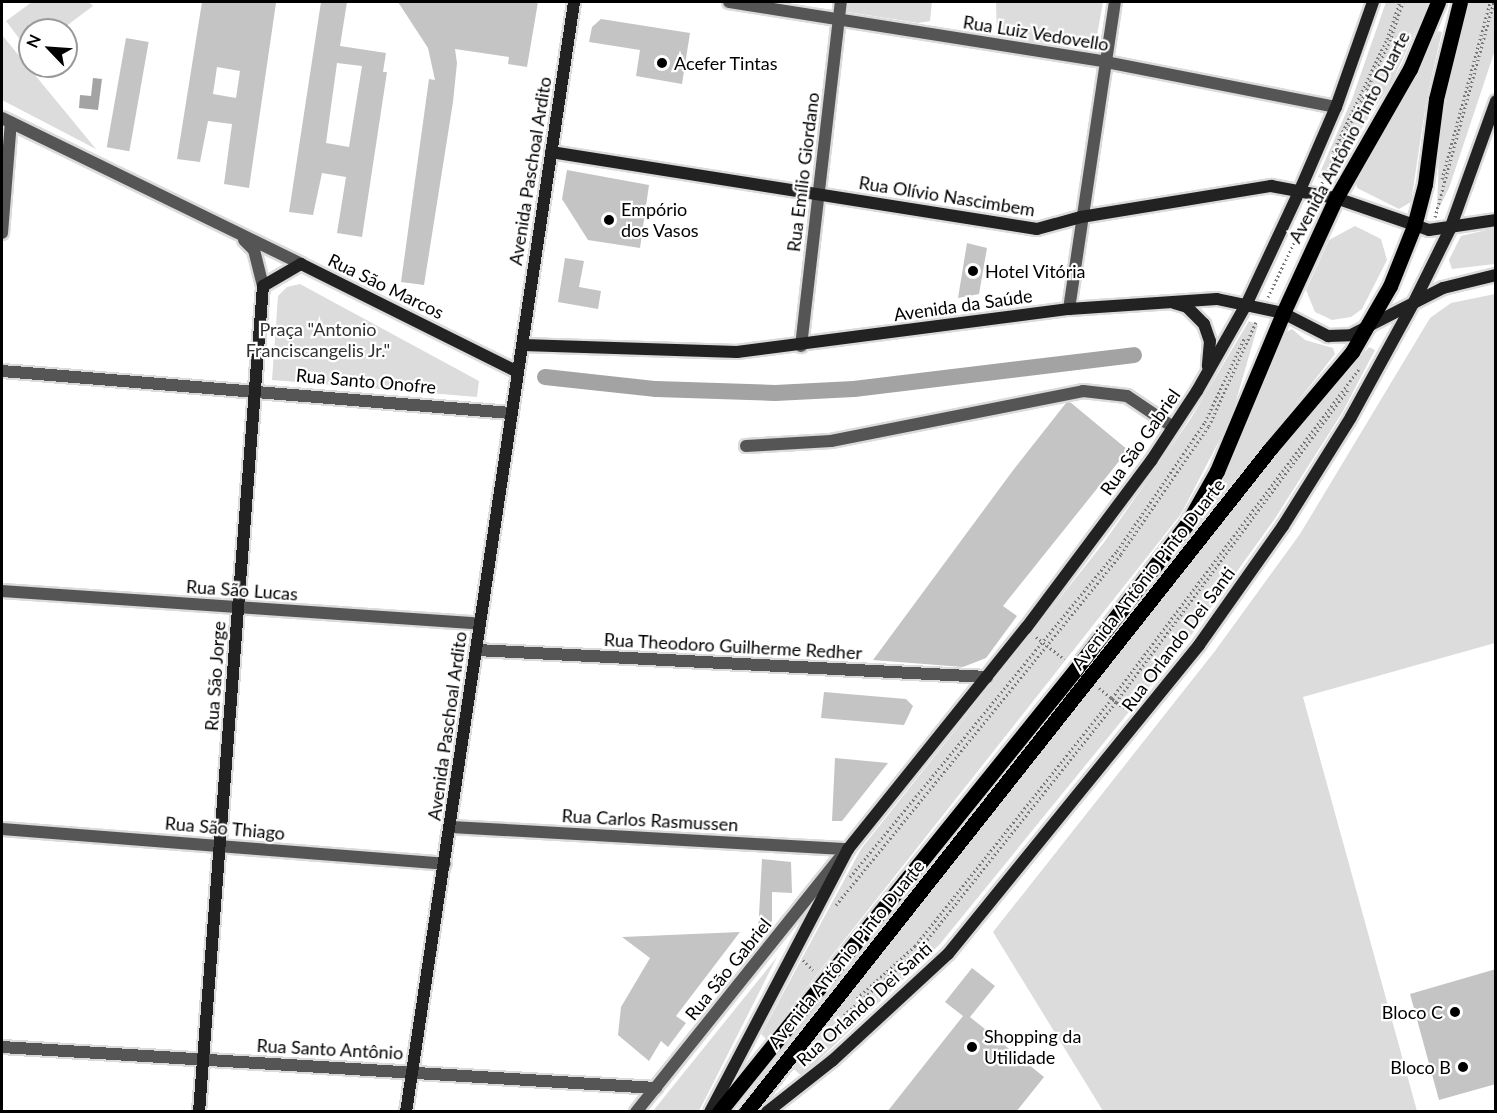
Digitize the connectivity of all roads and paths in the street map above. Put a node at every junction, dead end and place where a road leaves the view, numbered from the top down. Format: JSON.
{"nodes":[{"id":1,"x":574,"y":2,"type":"edge"},
{"id":2,"x":729,"y":2,"type":"edge"},
{"id":3,"x":841,"y":2,"type":"edge"},
{"id":4,"x":1115,"y":2,"type":"edge"},
{"id":5,"x":1372,"y":2,"type":"edge"},
{"id":6,"x":1401,"y":2,"type":"edge"},
{"id":7,"x":1438,"y":2,"type":"edge"},
{"id":8,"x":1460,"y":2,"type":"edge"},
{"id":9,"x":1492,"y":2,"type":"edge"},
{"id":10,"x":838,"y":18,"type":"junction"},
{"id":11,"x":1106,"y":62,"type":"junction"},
{"id":12,"x":1496,"y":101,"type":"edge"},
{"id":13,"x":1336,"y":107,"type":"junction"},
{"id":14,"x":6,"y":120,"type":"edge"},
{"id":15,"x":551,"y":152,"type":"junction"},
{"id":16,"x":1300,"y":190,"type":"junction"},
{"id":17,"x":818,"y":193,"type":"junction"},
{"id":18,"x":1315,"y":194,"type":"junction"},
{"id":19,"x":1336,"y":198,"type":"junction"},
{"id":20,"x":1081,"y":217,"type":"junction"},
{"id":21,"x":1496,"y":220,"type":"edge"},
{"id":22,"x":1425,"y":229,"type":"junction"},
{"id":23,"x":1450,"y":229,"type":"junction"},
{"id":24,"x":237,"y":233,"type":"junction"},
{"id":25,"x":2,"y":234,"type":"edge"},
{"id":26,"x":301,"y":264,"type":"junction"},
{"id":27,"x":1496,"y":275,"type":"edge"},
{"id":28,"x":263,"y":286,"type":"junction"},
{"id":29,"x":1167,"y":301,"type":"junction"},
{"id":30,"x":1414,"y":302,"type":"junction"},
{"id":31,"x":1247,"y":303,"type":"junction"},
{"id":32,"x":1261,"y":308,"type":"junction"},
{"id":33,"x":1069,"y":309,"type":"junction"},
{"id":34,"x":1283,"y":313,"type":"junction"},
{"id":35,"x":1364,"y":331,"type":"junction"},
{"id":36,"x":523,"y":345,"type":"junction"},
{"id":37,"x":801,"y":346,"type":"junction"},
{"id":38,"x":494,"y":360,"type":"junction"},
{"id":39,"x":2,"y":371,"type":"edge"},
{"id":40,"x":518,"y":372,"type":"junction"},
{"id":41,"x":1205,"y":376,"type":"junction"},
{"id":42,"x":255,"y":389,"type":"junction"},
{"id":43,"x":511,"y":413,"type":"junction"},
{"id":44,"x":1173,"y":427,"type":"junction"},
{"id":45,"x":746,"y":446,"type":"dead end"},
{"id":46,"x":2,"y":591,"type":"edge"},
{"id":47,"x":239,"y":609,"type":"junction"},
{"id":48,"x":480,"y":624,"type":"junction"},
{"id":49,"x":1030,"y":632,"type":"dead end"},
{"id":50,"x":1044,"y":643,"type":"junction"},
{"id":51,"x":1048,"y":646,"type":"junction"},
{"id":52,"x":477,"y":650,"type":"junction"},
{"id":53,"x":1064,"y":660,"type":"dead end"},
{"id":54,"x":987,"y":677,"type":"junction"},
{"id":55,"x":1093,"y":683,"type":"dead end"},
{"id":56,"x":1112,"y":699,"type":"junction"},
{"id":57,"x":1116,"y":702,"type":"junction"},
{"id":58,"x":1124,"y":708,"type":"dead end"},
{"id":59,"x":451,"y":827,"type":"junction"},
{"id":60,"x":2,"y":829,"type":"edge"},
{"id":61,"x":220,"y":846,"type":"junction"},
{"id":62,"x":848,"y":849,"type":"junction"},
{"id":63,"x":445,"y":864,"type":"junction"},
{"id":64,"x":841,"y":888,"type":"dead end"},
{"id":65,"x":833,"y":909,"type":"dead end"},
{"id":66,"x":2,"y":1047,"type":"edge"},
{"id":67,"x":203,"y":1060,"type":"junction"},
{"id":68,"x":412,"y":1072,"type":"junction"},
{"id":69,"x":656,"y":1088,"type":"junction"},
{"id":70,"x":199,"y":1112,"type":"edge"},
{"id":71,"x":406,"y":1112,"type":"edge"},
{"id":72,"x":636,"y":1112,"type":"edge"},
{"id":73,"x":710,"y":1112,"type":"edge"},
{"id":74,"x":719,"y":1112,"type":"edge"},
{"id":75,"x":746,"y":1112,"type":"edge"},
{"id":76,"x":767,"y":1112,"type":"edge"}],
"edges":[{"from":1,"to":15,"type":"main road","name":"Avenida Paschoal Ardito"},
{"from":2,"to":10,"type":"street","name":"Rua Luiz Vedovello"},
{"from":3,"to":10,"type":"street","name":"Rua Emílio Giordano"},
{"from":4,"to":11,"type":"street"},
{"from":5,"to":13,"type":"main road","name":"Rua São Gabriel"},
{"from":6,"to":18,"type":"path"},
{"from":7,"to":19,"type":"main road","name":"Avenida Antônio Pinto Duarte"},
{"from":8,"to":22,"type":"main road","name":"Avenida Antônio Pinto Duarte"},
{"from":9,"to":22,"type":"path"},
{"from":10,"to":11,"type":"street","name":"Rua Luiz Vedovello"},
{"from":10,"to":17,"type":"street","name":"Rua Emílio Giordano"},
{"from":11,"to":13,"type":"street","name":"Rua Luiz Vedovello"},
{"from":11,"to":20,"type":"street"},
{"from":12,"to":23,"type":"main road","name":"Rua Orlando Dei Santi"},
{"from":13,"to":16,"type":"main road","name":"Rua São Gabriel"},
{"from":14,"to":24,"type":"street","name":"Rua São Marcos"},
{"from":14,"to":25,"type":"street"},
{"from":15,"to":17,"type":"main road","name":"Rua Olívio Nascimbem"},
{"from":15,"to":36,"type":"main road","name":"Avenida Paschoal Ardito"},
{"from":16,"to":18,"type":"main road","name":"Rua Olívio Nascimbem"},
{"from":16,"to":20,"type":"main road","name":"Rua Olívio Nascimbem"},
{"from":16,"to":31,"type":"main road","name":"Rua São Gabriel"},
{"from":17,"to":20,"type":"main road","name":"Rua Olívio Nascimbem"},
{"from":17,"to":37,"type":"street","name":"Rua Emílio Giordano"},
{"from":18,"to":19,"type":"main road","name":"Rua Olívio Nascimbem"},
{"from":18,"to":32,"type":"path"},
{"from":19,"to":22,"type":"main road"},
{"from":19,"to":34,"type":"main road","name":"Avenida Antônio Pinto Duarte"},
{"from":20,"to":33,"type":"street"},
{"from":21,"to":23,"type":"main road"},
{"from":22,"to":23,"type":"main road"},
{"from":22,"to":35,"type":"main road","name":"Avenida Antônio Pinto Duarte"},
{"from":23,"to":30,"type":"main road","name":"Rua Orlando Dei Santi"},
{"from":24,"to":26,"type":"street","name":"Rua São Marcos"},
{"from":24,"to":28,"type":"street","name":"Rua São Marcos"},
{"from":26,"to":28,"type":"main road"},
{"from":26,"to":38,"type":"main road","name":"Rua São Marcos"},
{"from":27,"to":30,"type":"main road","name":"Avenida da Saúde"},
{"from":28,"to":42,"type":"main road","name":"Rua São Jorge"},
{"from":29,"to":31,"type":"main road","name":"Avenida da Saúde"},
{"from":29,"to":33,"type":"main road","name":"Avenida da Saúde"},
{"from":29,"to":41,"type":"main road"},
{"from":30,"to":35,"type":"main road","name":"Avenida da Saúde"},
{"from":30,"to":76,"type":"main road","name":"Rua Orlando Dei Santi"},
{"from":31,"to":32,"type":"main road","name":"Avenida da Saúde"},
{"from":31,"to":41,"type":"main road","name":"Rua São Gabriel"},
{"from":32,"to":34,"type":"main road","name":"Avenida da Saúde"},
{"from":32,"to":50,"type":"path"},
{"from":32,"to":51,"type":"path"},
{"from":33,"to":37,"type":"main road","name":"Avenida da Saúde"},
{"from":34,"to":35,"type":"main road","name":"Avenida da Saúde"},
{"from":34,"to":74,"type":"main road","name":"Avenida Antônio Pinto Duarte"},
{"from":35,"to":75,"type":"main road","name":"Avenida Antônio Pinto Duarte"},
{"from":36,"to":37,"type":"main road","name":"Avenida da Saúde"},
{"from":36,"to":38,"type":"main road"},
{"from":36,"to":40,"type":"main road","name":"Avenida Paschoal Ardito"},
{"from":38,"to":40,"type":"main road","name":"Rua São Marcos"},
{"from":39,"to":42,"type":"street","name":"Rua Santo Onofre"},
{"from":40,"to":43,"type":"main road","name":"Avenida Paschoal Ardito"},
{"from":41,"to":44,"type":"main road","name":"Rua São Gabriel"},
{"from":42,"to":43,"type":"street","name":"Rua Santo Onofre"},
{"from":42,"to":47,"type":"main road","name":"Rua São Jorge"},
{"from":43,"to":48,"type":"main road","name":"Avenida Paschoal Ardito"},
{"from":44,"to":45,"type":"street"},
{"from":44,"to":54,"type":"main road","name":"Rua São Gabriel"},
{"from":46,"to":47,"type":"street","name":"Rua São Lucas"},
{"from":47,"to":48,"type":"street","name":"Rua São Lucas"},
{"from":47,"to":61,"type":"main road","name":"Rua São Jorge"},
{"from":48,"to":52,"type":"main road","name":"Avenida Paschoal Ardito"},
{"from":49,"to":50,"type":"path"},
{"from":50,"to":51,"type":"path"},
{"from":50,"to":64,"type":"path"},
{"from":51,"to":53,"type":"path"},
{"from":51,"to":65,"type":"path"},
{"from":52,"to":54,"type":"street","name":"Rua Theodoro Guilherme Redher"},
{"from":52,"to":59,"type":"main road","name":"Avenida Paschoal Ardito"},
{"from":54,"to":62,"type":"main road","name":"Rua São Gabriel"},
{"from":55,"to":56,"type":"path"},
{"from":56,"to":57,"type":"path"},
{"from":56,"to":57,"type":"path"},
{"from":56,"to":57,"type":"path"},
{"from":57,"to":58,"type":"path"},
{"from":59,"to":62,"type":"street","name":"Rua Carlos Rasmussen"},
{"from":59,"to":63,"type":"main road","name":"Avenida Paschoal Ardito"},
{"from":60,"to":61,"type":"street","name":"Rua São Thiago"},
{"from":61,"to":63,"type":"street","name":"Rua São Thiago"},
{"from":61,"to":67,"type":"main road","name":"Rua São Jorge"},
{"from":62,"to":69,"type":"street","name":"Rua São Gabriel"},
{"from":62,"to":73,"type":"main road","name":"Rua São Gabriel"},
{"from":63,"to":68,"type":"main road","name":"Avenida Paschoal Ardito"},
{"from":66,"to":67,"type":"street","name":"Rua Santo Antônio"},
{"from":67,"to":68,"type":"street","name":"Rua Santo Antônio"},
{"from":67,"to":70,"type":"main road","name":"Rua São Jorge"},
{"from":68,"to":69,"type":"street","name":"Rua Santo Antônio"},
{"from":68,"to":71,"type":"main road","name":"Avenida Paschoal Ardito"},
{"from":69,"to":72,"type":"street","name":"Rua São Gabriel"}]}
